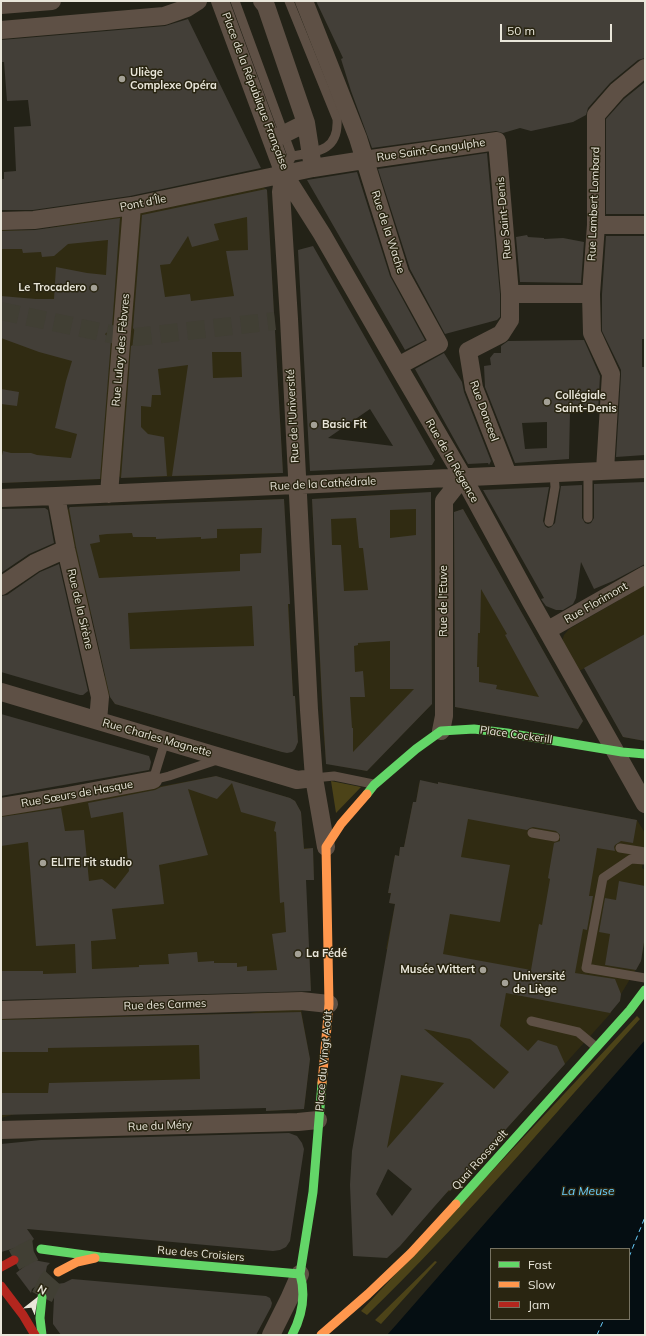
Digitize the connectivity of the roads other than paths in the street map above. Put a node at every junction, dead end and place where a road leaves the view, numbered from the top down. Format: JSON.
{"nodes":[{"id":1,"x":52,"y":1,"type":"edge"},
{"id":2,"x":198,"y":1,"type":"edge"},
{"id":3,"x":220,"y":1,"type":"edge"},
{"id":4,"x":235,"y":1,"type":"edge"},
{"id":5,"x":289,"y":1,"type":"edge"},
{"id":6,"x":304,"y":1,"type":"edge"},
{"id":7,"x":266,"y":3,"type":"edge"},
{"id":8,"x":1,"y":6,"type":"edge"},
{"id":9,"x":1,"y":30,"type":"edge"},
{"id":10,"x":645,"y":68,"type":"edge"},
{"id":11,"x":306,"y":123,"type":"junction"},
{"id":12,"x":277,"y":138,"type":"junction"},
{"id":13,"x":497,"y":141,"type":"joint"},
{"id":14,"x":292,"y":156,"type":"junction"},
{"id":15,"x":364,"y":160,"type":"junction"},
{"id":16,"x":311,"y":161,"type":"junction"},
{"id":17,"x":284,"y":174,"type":"junction"},
{"id":18,"x":132,"y":206,"type":"junction"},
{"id":19,"x":1,"y":221,"type":"edge"},
{"id":20,"x":596,"y":225,"type":"junction"},
{"id":21,"x":645,"y":225,"type":"edge"},
{"id":22,"x":510,"y":294,"type":"junction"},
{"id":23,"x":594,"y":304,"type":"junction"},
{"id":24,"x":439,"y":344,"type":"junction"},
{"id":25,"x":468,"y":351,"type":"junction"},
{"id":26,"x":398,"y":366,"type":"junction"},
{"id":27,"x":645,"y":468,"type":"edge"},
{"id":28,"x":596,"y":471,"type":"junction"},
{"id":29,"x":554,"y":473,"type":"junction"},
{"id":30,"x":508,"y":475,"type":"junction"},
{"id":31,"x":463,"y":477,"type":"junction"},
{"id":32,"x":297,"y":485,"type":"junction"},
{"id":33,"x":109,"y":494,"type":"junction"},
{"id":34,"x":1,"y":498,"type":"edge"},
{"id":35,"x":57,"y":504,"type":"junction"},
{"id":36,"x":588,"y":518,"type":"dead end"},
{"id":37,"x":549,"y":522,"type":"dead end"},
{"id":38,"x":66,"y":549,"type":"junction"},
{"id":39,"x":645,"y":575,"type":"edge"},
{"id":40,"x":1,"y":586,"type":"edge"},
{"id":41,"x":548,"y":630,"type":"junction"},
{"id":42,"x":1,"y":692,"type":"edge"},
{"id":43,"x":1,"y":701,"type":"edge"},
{"id":44,"x":53,"y":708,"type":"junction"},
{"id":45,"x":98,"y":721,"type":"junction"},
{"id":46,"x":441,"y":731,"type":"junction"},
{"id":47,"x":165,"y":741,"type":"junction"},
{"id":48,"x":615,"y":751,"type":"junction"},
{"id":49,"x":645,"y":754,"type":"edge"},
{"id":50,"x":224,"y":758,"type":"junction"},
{"id":51,"x":314,"y":778,"type":"junction"},
{"id":52,"x":153,"y":784,"type":"junction"},
{"id":53,"x":374,"y":785,"type":"junction"},
{"id":54,"x":645,"y":804,"type":"edge"},
{"id":55,"x":1,"y":807,"type":"edge"},
{"id":56,"x":532,"y":833,"type":"dead end"},
{"id":57,"x":555,"y":837,"type":"dead end"},
{"id":58,"x":326,"y":847,"type":"junction"},
{"id":59,"x":620,"y":848,"type":"dead end"},
{"id":60,"x":645,"y":852,"type":"edge"},
{"id":61,"x":645,"y":860,"type":"edge"},
{"id":62,"x":645,"y":978,"type":"edge"},
{"id":63,"x":645,"y":990,"type":"edge"},
{"id":64,"x":329,"y":1004,"type":"junction"},
{"id":65,"x":1,"y":1010,"type":"edge"},
{"id":66,"x":531,"y":1021,"type":"dead end"},
{"id":67,"x":596,"y":1047,"type":"junction"},
{"id":68,"x":318,"y":1120,"type":"junction"},
{"id":69,"x":1,"y":1130,"type":"edge"},
{"id":70,"x":41,"y":1249,"type":"tunnel mouth"},
{"id":71,"x":100,"y":1257,"type":"junction"},
{"id":72,"x":14,"y":1260,"type":"tunnel mouth"},
{"id":73,"x":1,"y":1267,"type":"edge"},
{"id":74,"x":58,"y":1272,"type":"tunnel mouth"},
{"id":75,"x":300,"y":1274,"type":"junction"},
{"id":76,"x":1,"y":1286,"type":"edge"},
{"id":77,"x":42,"y":1297,"type":"tunnel mouth"},
{"id":78,"x":35,"y":1335,"type":"edge"},
{"id":79,"x":42,"y":1335,"type":"edge"},
{"id":80,"x":270,"y":1335,"type":"edge"},
{"id":81,"x":292,"y":1335,"type":"edge"},
{"id":82,"x":321,"y":1335,"type":"edge"}],
"edges":[{"from":1,"to":8,"type":"street"},
{"from":2,"to":9,"type":"street"},
{"from":3,"to":12,"type":"street","name":"Place de la République Française"},
{"from":4,"to":12,"type":"lane"},
{"from":5,"to":16,"type":"lane"},
{"from":6,"to":15,"type":"street"},
{"from":7,"to":11,"type":"street"},
{"from":10,"to":20,"type":"street","name":"Rue Lambert Lombard"},
{"from":11,"to":12,"type":"street"},
{"from":11,"to":16,"type":"street"},
{"from":12,"to":14,"type":"lane"},
{"from":12,"to":17,"type":"street","name":"Place de la République Française"},
{"from":13,"to":15,"type":"street","name":"Rue Saint-Gangulphe"},
{"from":13,"to":22,"type":"street","name":"Rue Saint-Denis"},
{"from":14,"to":16,"type":"lane"},
{"from":14,"to":17,"type":"lane"},
{"from":15,"to":16,"type":"street","name":"Place de la République Française"},
{"from":15,"to":24,"type":"street","name":"Rue de la Wache"},
{"from":16,"to":17,"type":"street","name":"Place de la République Française"},
{"from":17,"to":18,"type":"street","name":"Pont d'Île"},
{"from":17,"to":26,"type":"street","name":"Rue de la Régence"},
{"from":17,"to":32,"type":"street","name":"Rue de l'Université"},
{"from":18,"to":19,"type":"street","name":"Pont d'Île"},
{"from":18,"to":33,"type":"street","name":"Rue Lulay des Fèbvres"},
{"from":20,"to":21,"type":"street"},
{"from":20,"to":23,"type":"street","name":"Rue Lambert Lombard"},
{"from":22,"to":23,"type":"street"},
{"from":22,"to":25,"type":"street","name":"Rue Saint-Denis"},
{"from":23,"to":28,"type":"street","name":"Rue Lambert Lombard"},
{"from":24,"to":25,"type":"street"},
{"from":24,"to":26,"type":"street"},
{"from":25,"to":30,"type":"street","name":"Rue Donceel"},
{"from":26,"to":31,"type":"street","name":"Rue de la Régence"},
{"from":27,"to":28,"type":"street","name":"Rue de la Cathédrale"},
{"from":28,"to":29,"type":"street","name":"Rue de la Cathédrale"},
{"from":28,"to":36,"type":"lane"},
{"from":29,"to":30,"type":"street","name":"Rue de la Cathédrale"},
{"from":29,"to":37,"type":"lane"},
{"from":30,"to":31,"type":"street","name":"Rue de la Cathédrale"},
{"from":31,"to":32,"type":"street","name":"Rue de la Cathédrale"},
{"from":31,"to":41,"type":"street","name":"Rue de la Régence"},
{"from":31,"to":46,"type":"street","name":"Rue de l'Etuve"},
{"from":32,"to":33,"type":"street","name":"Rue de la Cathédrale"},
{"from":32,"to":51,"type":"street","name":"Rue de l'Université"},
{"from":33,"to":35,"type":"street","name":"Rue de la Cathédrale"},
{"from":34,"to":35,"type":"street","name":"Rue de la Cathédrale"},
{"from":35,"to":38,"type":"street","name":"Rue de la Sirène"},
{"from":38,"to":40,"type":"street"},
{"from":38,"to":45,"type":"street","name":"Rue de la Sirène"},
{"from":39,"to":41,"type":"street","name":"Rue Florimont"},
{"from":41,"to":48,"type":"street","name":"Rue de la Régence"},
{"from":42,"to":44,"type":"street","name":"Rue Charles Magnette"},
{"from":43,"to":44,"type":"lane"},
{"from":44,"to":45,"type":"street","name":"Rue Charles Magnette"},
{"from":45,"to":47,"type":"street","name":"Rue Charles Magnette"},
{"from":46,"to":48,"type":"street","name":"Place Cockerill"},
{"from":46,"to":53,"type":"street"},
{"from":47,"to":50,"type":"street","name":"Rue Charles Magnette"},
{"from":47,"to":52,"type":"lane"},
{"from":48,"to":49,"type":"street","name":"Place Cockerill"},
{"from":48,"to":54,"type":"street"},
{"from":50,"to":51,"type":"street","name":"Rue Charles Magnette"},
{"from":50,"to":52,"type":"lane","name":"Rue Sœurs de Hasque"},
{"from":51,"to":53,"type":"lane"},
{"from":51,"to":58,"type":"street","name":"Place du Vingt Août"},
{"from":52,"to":55,"type":"street","name":"Rue Sœurs de Hasque"},
{"from":53,"to":58,"type":"street"},
{"from":56,"to":57,"type":"lane"},
{"from":58,"to":64,"type":"street","name":"Place du Vingt Août"},
{"from":59,"to":60,"type":"lane"},
{"from":61,"to":62,"type":"lane"},
{"from":63,"to":67,"type":"street","name":"Quai Roosevelt"},
{"from":64,"to":65,"type":"street","name":"Rue des Carmes"},
{"from":64,"to":68,"type":"street","name":"Place du Vingt Août"},
{"from":66,"to":67,"type":"lane"},
{"from":67,"to":82,"type":"street","name":"Quai Roosevelt"},
{"from":68,"to":69,"type":"street","name":"Rue du Méry"},
{"from":68,"to":75,"type":"street","name":"Place du Vingt Août"},
{"from":70,"to":71,"type":"street","name":"Rue des Croisiers"},
{"from":71,"to":74,"type":"street","name":"Rue des Croisiers"},
{"from":71,"to":75,"type":"street","name":"Rue des Croisiers"},
{"from":72,"to":73,"type":"street"},
{"from":75,"to":80,"type":"street"},
{"from":75,"to":81,"type":"street","name":"Place du Vingt Août"},
{"from":76,"to":78,"type":"street"},
{"from":77,"to":79,"type":"street"}]}
